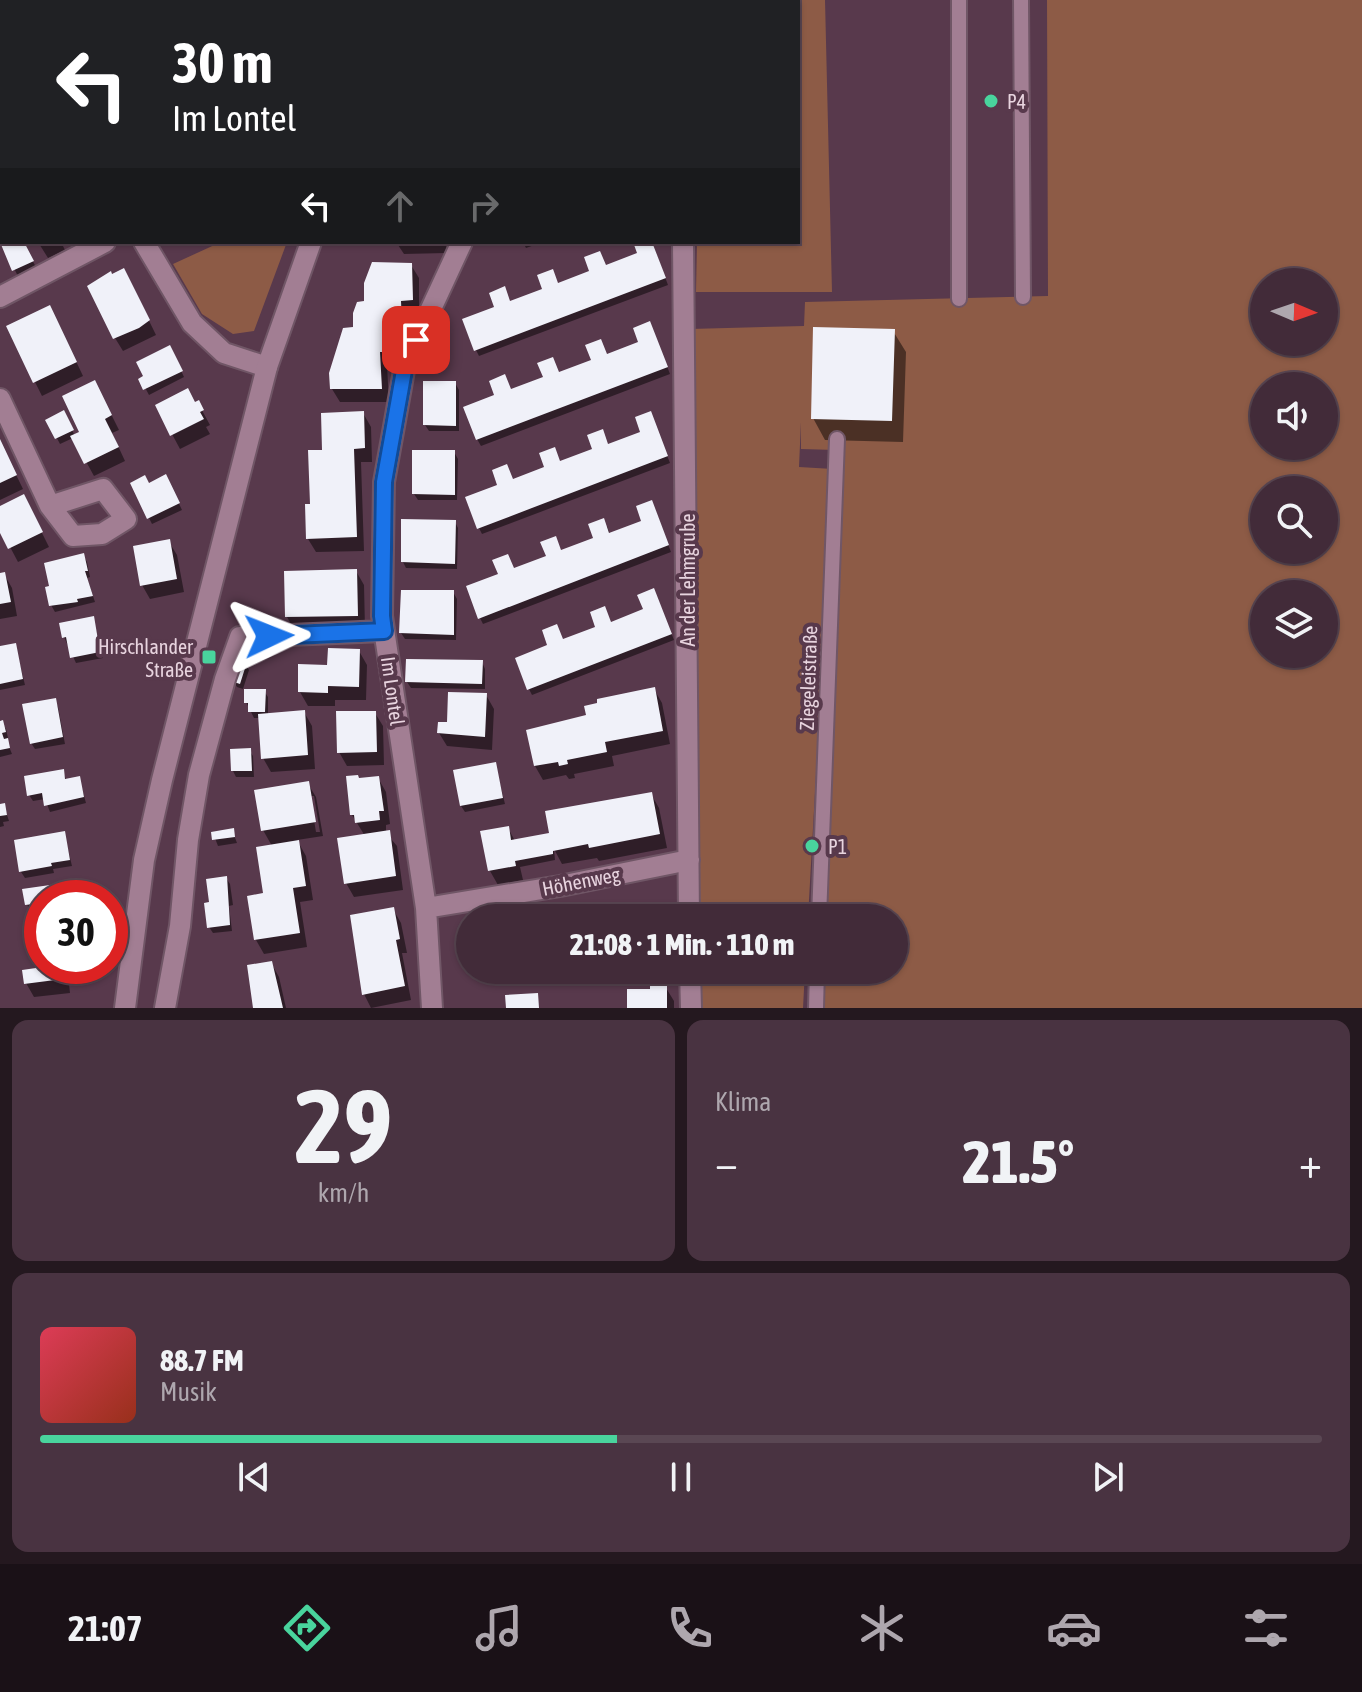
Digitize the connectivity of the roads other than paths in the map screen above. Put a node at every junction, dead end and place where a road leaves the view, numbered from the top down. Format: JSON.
{"nodes":[{"id":1,"x":959,"y":0,"type":"edge"},
{"id":2,"x":1021,"y":0,"type":"edge"},
{"id":3,"x":101,"y":244,"type":"edge"},
{"id":4,"x":145,"y":244,"type":"edge"},
{"id":5,"x":310,"y":244,"type":"edge"},
{"id":6,"x":461,"y":244,"type":"edge"},
{"id":7,"x":683,"y":244,"type":"edge"},
{"id":8,"x":0,"y":297,"type":"edge"},
{"id":9,"x":1023,"y":297,"type":"dead end"},
{"id":10,"x":959,"y":299,"type":"dead end"},
{"id":11,"x":267,"y":367,"type":"junction"},
{"id":12,"x":2,"y":408,"type":"edge"},
{"id":13,"x":837,"y":439,"type":"dead end"},
{"id":14,"x":50,"y":506,"type":"dead end"},
{"id":15,"x":384,"y":631,"type":"junction"},
{"id":16,"x":689,"y":860,"type":"junction"},
{"id":17,"x":689,"y":904,"type":"edge"},
{"id":18,"x":820,"y":904,"type":"edge"},
{"id":19,"x":426,"y":908,"type":"junction"},
{"id":20,"x":690,"y":984,"type":"edge"},
{"id":21,"x":817,"y":984,"type":"edge"},
{"id":22,"x":125,"y":1008,"type":"edge"},
{"id":23,"x":165,"y":1008,"type":"edge"},
{"id":24,"x":432,"y":1008,"type":"edge"},
{"id":25,"x":691,"y":1008,"type":"edge"},
{"id":26,"x":816,"y":1008,"type":"edge"}],
"edges":[{"from":1,"to":10,"type":"lane"},
{"from":2,"to":9,"type":"lane"},
{"from":3,"to":8,"type":"street"},
{"from":4,"to":11,"type":"street"},
{"from":5,"to":11,"type":"street"},
{"from":6,"to":15,"type":"street","name":"Im Lontel"},
{"from":7,"to":16,"type":"street","name":"An der Lehmgrube"},
{"from":11,"to":22,"type":"street"},
{"from":12,"to":14,"type":"street"},
{"from":13,"to":18,"type":"lane","name":"Ziegeleistraße"},
{"from":15,"to":19,"type":"street","name":"Im Lontel"},
{"from":15,"to":23,"type":"street"},
{"from":16,"to":17,"type":"street","name":"An der Lehmgrube"},
{"from":16,"to":19,"type":"street","name":"Höhenweg"},
{"from":19,"to":24,"type":"street","name":"Im Lontel"},
{"from":20,"to":25,"type":"street"},
{"from":21,"to":26,"type":"lane"}]}
